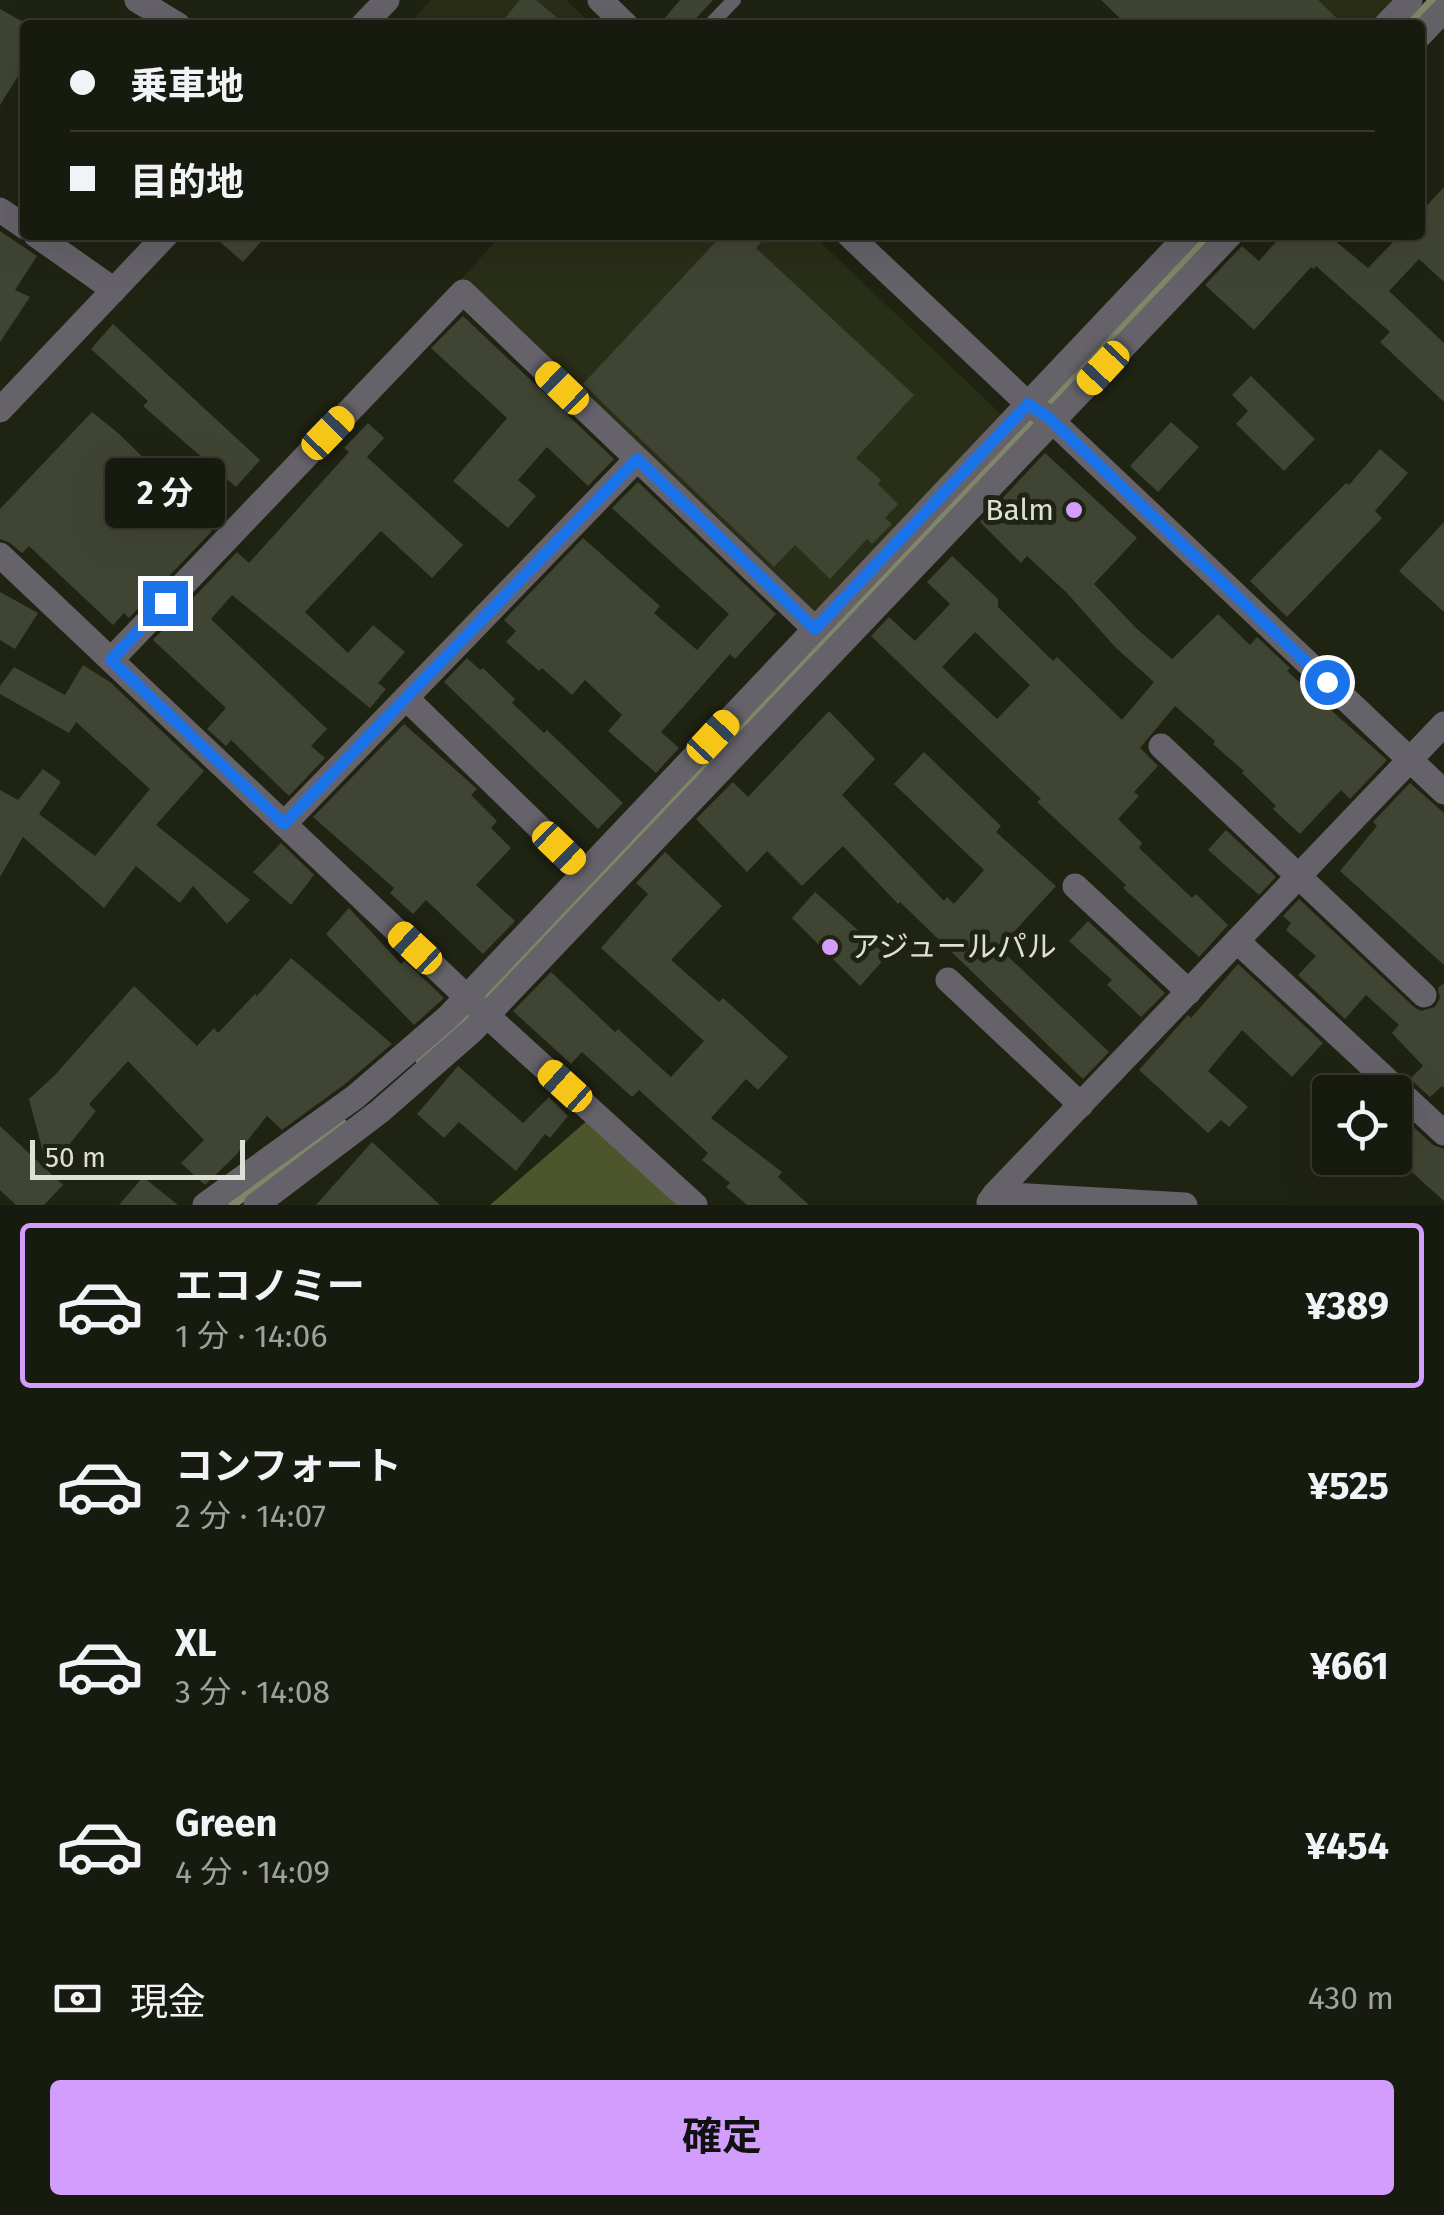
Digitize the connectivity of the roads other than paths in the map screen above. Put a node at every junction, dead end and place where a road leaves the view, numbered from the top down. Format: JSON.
{"nodes":[{"id":1,"x":137,"y":0,"type":"edge"},
{"id":2,"x":387,"y":0,"type":"edge"},
{"id":3,"x":600,"y":0,"type":"edge"},
{"id":4,"x":734,"y":0,"type":"edge"},
{"id":5,"x":1410,"y":0,"type":"edge"},
{"id":6,"x":1444,"y":10,"type":"edge"},
{"id":7,"x":170,"y":20,"type":"edge"},
{"id":8,"x":368,"y":20,"type":"edge"},
{"id":9,"x":621,"y":20,"type":"edge"},
{"id":10,"x":715,"y":20,"type":"edge"},
{"id":11,"x":1391,"y":20,"type":"edge"},
{"id":12,"x":1425,"y":31,"type":"edge"},
{"id":13,"x":43,"y":240,"type":"edge"},
{"id":14,"x":161,"y":240,"type":"edge"},
{"id":15,"x":853,"y":240,"type":"edge"},
{"id":16,"x":1184,"y":240,"type":"edge"},
{"id":17,"x":1225,"y":240,"type":"edge"},
{"id":18,"x":114,"y":290,"type":"junction"},
{"id":19,"x":0,"y":410,"type":"edge"},
{"id":20,"x":1040,"y":413,"type":"junction"},
{"id":21,"x":637,"y":459,"type":"junction"},
{"id":22,"x":0,"y":555,"type":"edge"},
{"id":23,"x":815,"y":629,"type":"junction"},
{"id":24,"x":111,"y":660,"type":"junction"},
{"id":25,"x":406,"y":698,"type":"junction"},
{"id":26,"x":1444,"y":724,"type":"edge"},
{"id":27,"x":1161,"y":746,"type":"dead end"},
{"id":28,"x":1409,"y":761,"type":"junction"},
{"id":29,"x":1444,"y":792,"type":"edge"},
{"id":30,"x":284,"y":824,"type":"junction"},
{"id":31,"x":585,"y":872,"type":"junction"},
{"id":32,"x":1299,"y":877,"type":"junction"},
{"id":33,"x":1075,"y":886,"type":"dead end"},
{"id":34,"x":1237,"y":941,"type":"junction"},
{"id":35,"x":948,"y":980,"type":"dead end"},
{"id":36,"x":1188,"y":992,"type":"junction"},
{"id":37,"x":1424,"y":995,"type":"dead end"},
{"id":38,"x":476,"y":1005,"type":"junction"},
{"id":39,"x":1081,"y":1104,"type":"junction"},
{"id":40,"x":1444,"y":1133,"type":"edge"},
{"id":41,"x":990,"y":1200,"type":"edge"},
{"id":42,"x":1114,"y":1202,"type":"edge"},
{"id":43,"x":205,"y":1205,"type":"edge"},
{"id":44,"x":256,"y":1205,"type":"edge"},
{"id":45,"x":695,"y":1205,"type":"edge"},
{"id":46,"x":1185,"y":1205,"type":"edge"}],
"edges":[{"from":1,"to":7,"type":"street"},
{"from":2,"to":8,"type":"street"},
{"from":3,"to":9,"type":"street"},
{"from":4,"to":10,"type":"lane"},
{"from":5,"to":11,"type":"street"},
{"from":6,"to":12,"type":"street"},
{"from":13,"to":18,"type":"street"},
{"from":14,"to":18,"type":"street"},
{"from":15,"to":20,"type":"street"},
{"from":16,"to":20,"type":"street"},
{"from":17,"to":20,"type":"street"},
{"from":18,"to":19,"type":"street"},
{"from":20,"to":23,"type":"street"},
{"from":20,"to":28,"type":"street"},
{"from":20,"to":38,"type":"street"},
{"from":21,"to":23,"type":"street"},
{"from":21,"to":24,"type":"street"},
{"from":21,"to":25,"type":"street"},
{"from":22,"to":24,"type":"street"},
{"from":23,"to":31,"type":"street"},
{"from":24,"to":30,"type":"street"},
{"from":25,"to":30,"type":"street"},
{"from":25,"to":31,"type":"street"},
{"from":26,"to":28,"type":"street"},
{"from":27,"to":32,"type":"street"},
{"from":28,"to":29,"type":"street"},
{"from":28,"to":32,"type":"street"},
{"from":30,"to":38,"type":"street"},
{"from":31,"to":38,"type":"street"},
{"from":32,"to":34,"type":"street"},
{"from":32,"to":37,"type":"street"},
{"from":33,"to":36,"type":"street"},
{"from":34,"to":36,"type":"street"},
{"from":34,"to":40,"type":"street"},
{"from":35,"to":39,"type":"street"},
{"from":36,"to":39,"type":"street"},
{"from":38,"to":43,"type":"street"},
{"from":38,"to":44,"type":"street"},
{"from":38,"to":45,"type":"street"},
{"from":39,"to":41,"type":"street"},
{"from":41,"to":42,"type":"street"},
{"from":42,"to":46,"type":"street"}]}
